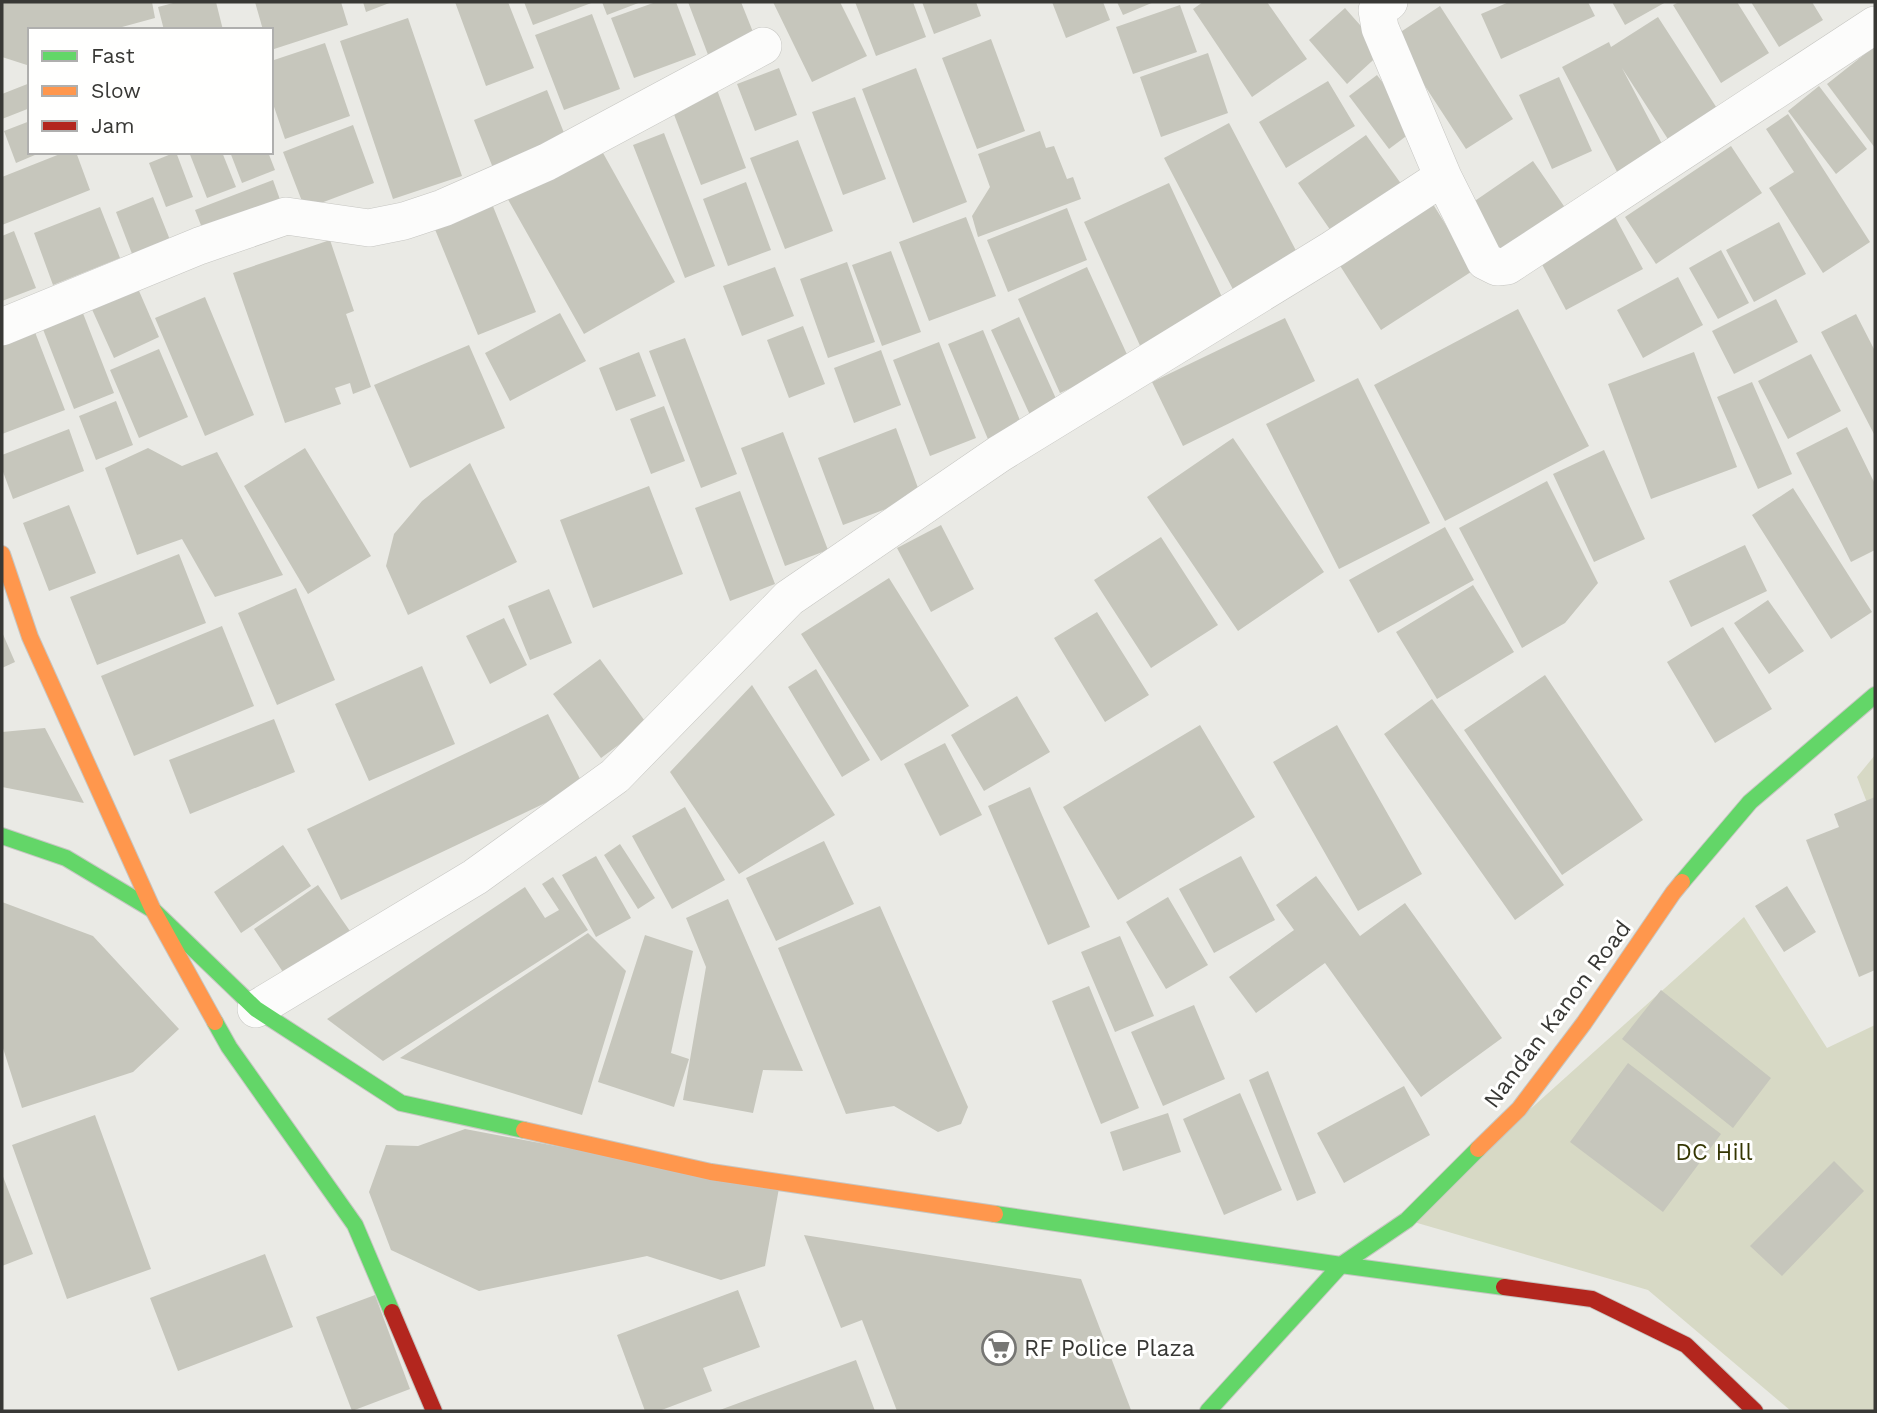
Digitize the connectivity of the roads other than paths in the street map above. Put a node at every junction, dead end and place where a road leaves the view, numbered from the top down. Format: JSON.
{"nodes":[{"id":1,"x":1389,"y":2,"type":"edge"},
{"id":2,"x":1875,"y":25,"type":"edge"},
{"id":3,"x":763,"y":46,"type":"dead end"},
{"id":4,"x":1443,"y":177,"type":"junction"},
{"id":5,"x":2,"y":327,"type":"edge"},
{"id":6,"x":2,"y":554,"type":"edge"},
{"id":7,"x":1875,"y":695,"type":"edge"},
{"id":8,"x":2,"y":836,"type":"edge"},
{"id":9,"x":153,"y":910,"type":"junction"},
{"id":10,"x":256,"y":1009,"type":"junction"},
{"id":11,"x":1341,"y":1265,"type":"junction"},
{"id":12,"x":434,"y":1411,"type":"edge"},
{"id":13,"x":1208,"y":1411,"type":"edge"},
{"id":14,"x":1755,"y":1411,"type":"edge"}],
"edges":[{"from":1,"to":4,"type":"street"},
{"from":2,"to":4,"type":"street"},
{"from":3,"to":5,"type":"street"},
{"from":4,"to":10,"type":"street"},
{"from":6,"to":9,"type":"street"},
{"from":7,"to":11,"type":"street","name":"Nandan Kanon Road"},
{"from":8,"to":9,"type":"street"},
{"from":9,"to":10,"type":"street"},
{"from":9,"to":12,"type":"street"},
{"from":10,"to":11,"type":"street"},
{"from":11,"to":13,"type":"street","name":"Nandan Kanon Road"},
{"from":11,"to":14,"type":"street"}]}
